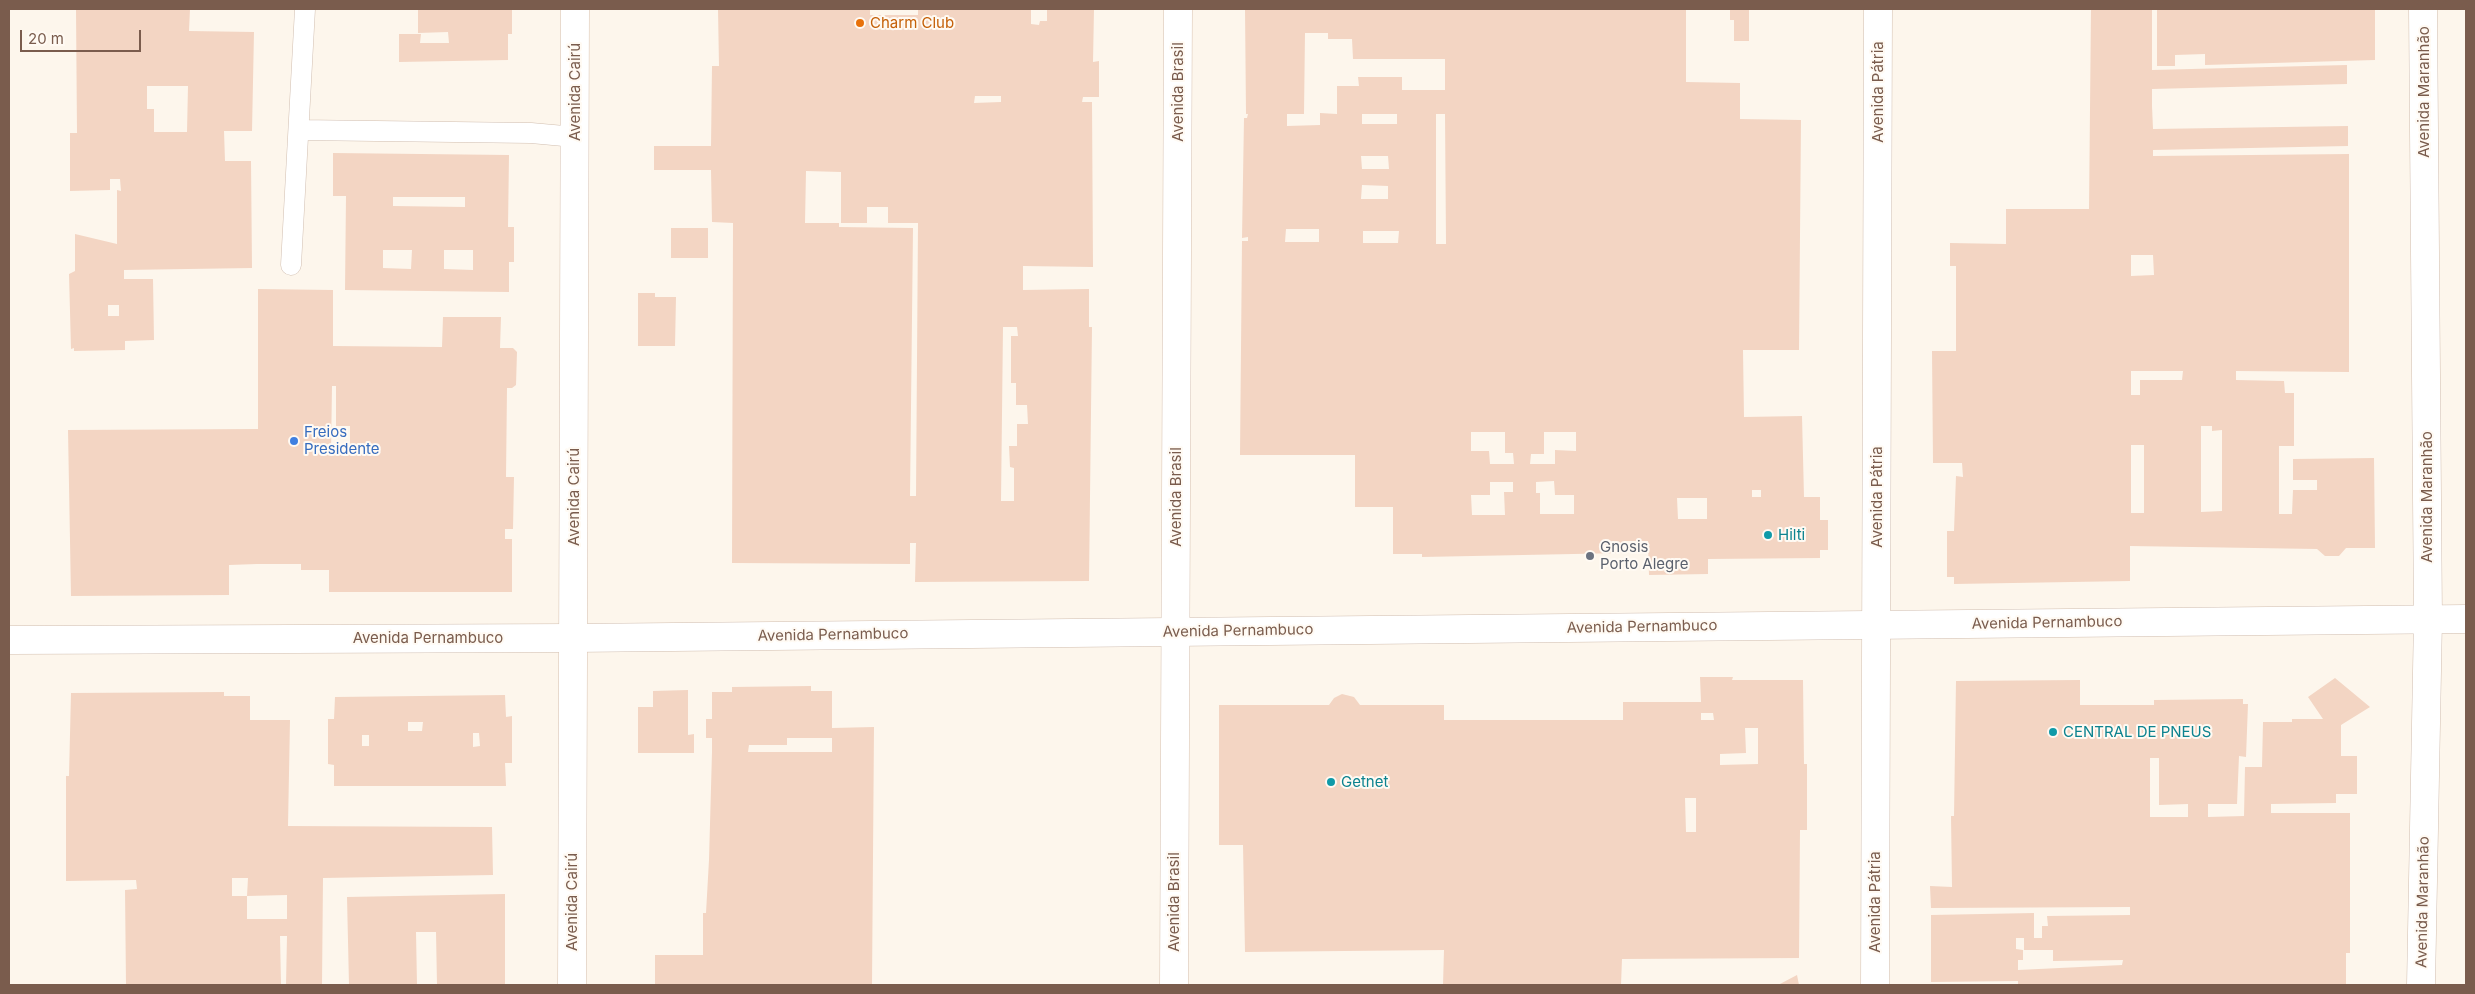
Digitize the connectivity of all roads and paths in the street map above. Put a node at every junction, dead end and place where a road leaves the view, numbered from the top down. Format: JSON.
{"nodes":[{"id":1,"x":305,"y":9,"type":"edge"},
{"id":2,"x":575,"y":9,"type":"edge"},
{"id":3,"x":1178,"y":9,"type":"edge"},
{"id":4,"x":1878,"y":9,"type":"edge"},
{"id":5,"x":2423,"y":9,"type":"edge"},
{"id":6,"x":299,"y":130,"type":"junction"},
{"id":7,"x":575,"y":137,"type":"junction"},
{"id":8,"x":292,"y":265,"type":"dead end"},
{"id":9,"x":2428,"y":619,"type":"junction"},
{"id":10,"x":2466,"y":619,"type":"edge"},
{"id":11,"x":1876,"y":625,"type":"junction"},
{"id":12,"x":1175,"y":632,"type":"junction"},
{"id":13,"x":574,"y":638,"type":"junction"},
{"id":14,"x":9,"y":640,"type":"edge"},
{"id":15,"x":572,"y":985,"type":"edge"},
{"id":16,"x":1174,"y":985,"type":"edge"},
{"id":17,"x":1875,"y":985,"type":"edge"},
{"id":18,"x":2421,"y":985,"type":"edge"}],
"edges":[{"from":1,"to":6,"type":"lane"},
{"from":2,"to":7,"type":"street","name":"Avenida Cairú"},
{"from":3,"to":12,"type":"street","name":"Avenida Brasil"},
{"from":4,"to":11,"type":"street","name":"Avenida Pátria"},
{"from":5,"to":9,"type":"street","name":"Avenida Maranhão"},
{"from":6,"to":7,"type":"lane"},
{"from":6,"to":8,"type":"lane"},
{"from":7,"to":13,"type":"street","name":"Avenida Cairú"},
{"from":9,"to":10,"type":"street","name":"Avenida Pernambuco"},
{"from":9,"to":11,"type":"street","name":"Avenida Pernambuco"},
{"from":9,"to":18,"type":"street","name":"Avenida Maranhão"},
{"from":11,"to":12,"type":"street","name":"Avenida Pernambuco"},
{"from":11,"to":17,"type":"street","name":"Avenida Pátria"},
{"from":12,"to":13,"type":"street","name":"Avenida Pernambuco"},
{"from":12,"to":16,"type":"street","name":"Avenida Brasil"},
{"from":13,"to":14,"type":"street","name":"Avenida Pernambuco"},
{"from":13,"to":15,"type":"street","name":"Avenida Cairú"}]}
